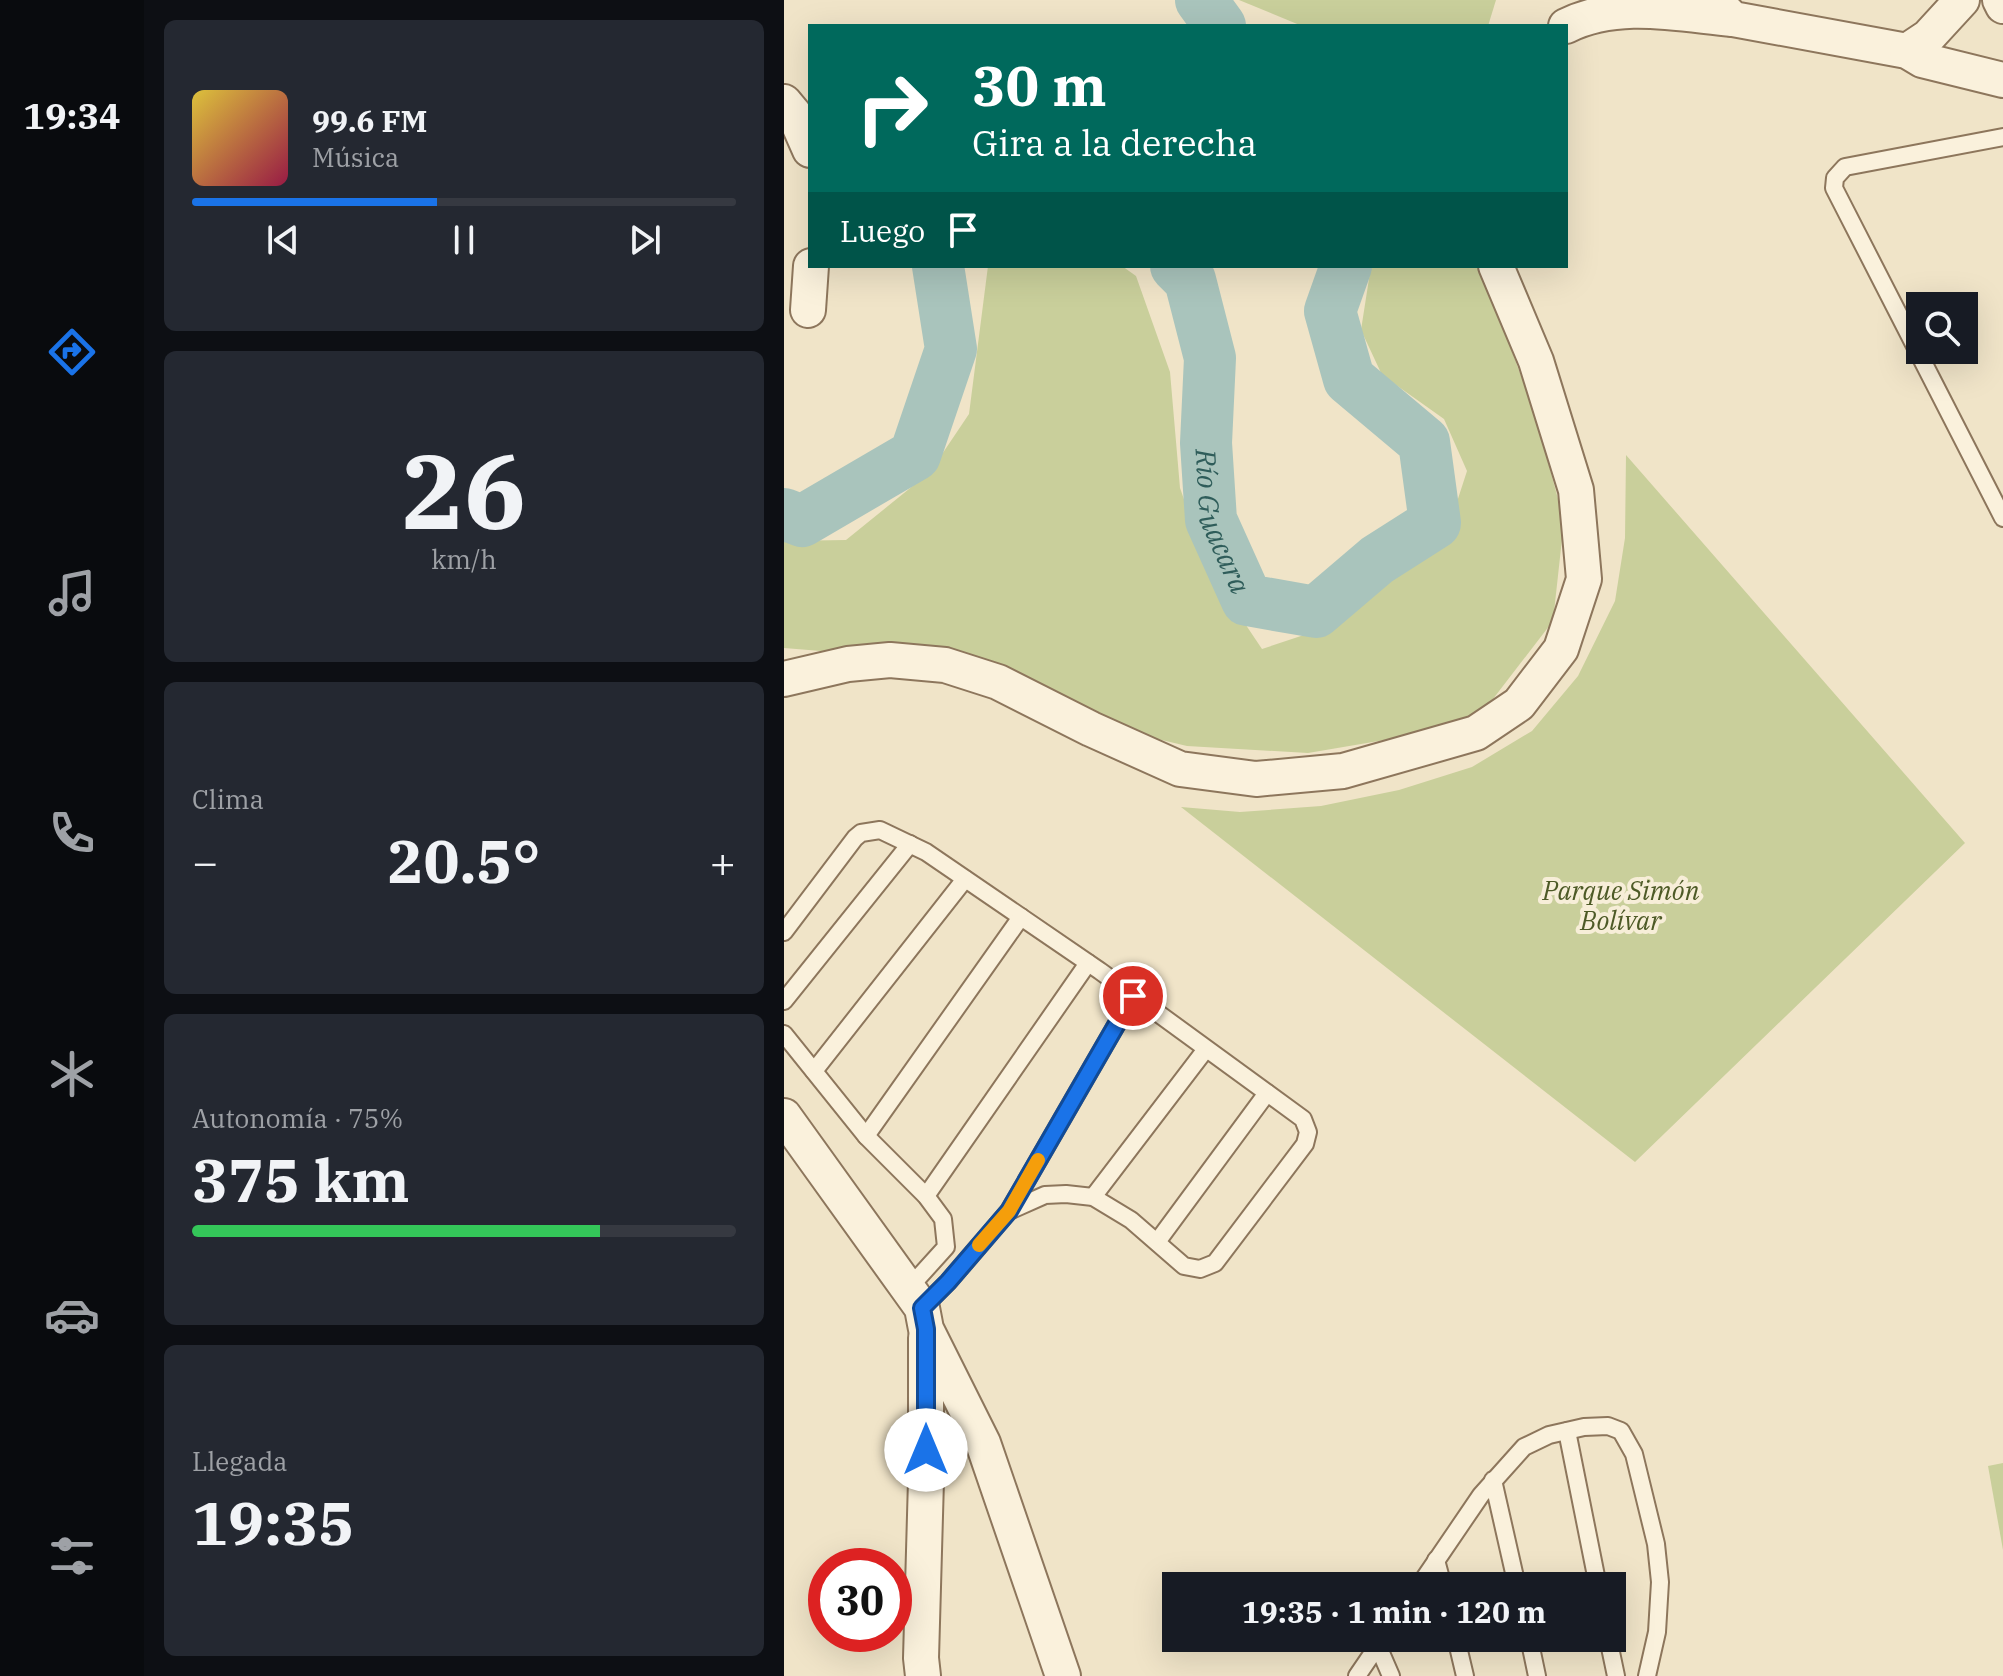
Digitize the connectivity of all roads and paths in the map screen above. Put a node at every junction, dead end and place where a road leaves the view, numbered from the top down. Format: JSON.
{"nodes":[{"id":1,"x":1962,"y":0,"type":"edge"},
{"id":2,"x":2000,"y":0,"type":"edge"},
{"id":3,"x":1636,"y":5,"type":"edge"},
{"id":4,"x":2003,"y":6,"type":"edge"},
{"id":5,"x":1724,"y":10,"type":"edge"},
{"id":6,"x":1574,"y":15,"type":"edge"},
{"id":7,"x":1907,"y":51,"type":"junction"},
{"id":8,"x":2003,"y":80,"type":"edge"},
{"id":9,"x":784,"y":102,"type":"edge"},
{"id":10,"x":2003,"y":137,"type":"edge"},
{"id":11,"x":808,"y":146,"type":"edge"},
{"id":12,"x":811,"y":268,"type":"edge"},
{"id":13,"x":1497,"y":268,"type":"edge"},
{"id":14,"x":808,"y":310,"type":"dead end"},
{"id":15,"x":2003,"y":518,"type":"edge"},
{"id":16,"x":784,"y":679,"type":"edge"},
{"id":17,"x":910,"y":844,"type":"junction"},
{"id":18,"x":965,"y":879,"type":"junction"},
{"id":19,"x":1021,"y":917,"type":"junction"},
{"id":20,"x":784,"y":932,"type":"edge"},
{"id":21,"x":1088,"y":963,"type":"junction"},
{"id":22,"x":1133,"y":996,"type":"junction"},
{"id":23,"x":784,"y":1001,"type":"edge"},
{"id":24,"x":784,"y":1034,"type":"edge"},
{"id":25,"x":1206,"y":1049,"type":"junction"},
{"id":26,"x":814,"y":1071,"type":"junction"},
{"id":27,"x":1267,"y":1093,"type":"junction"},
{"id":28,"x":784,"y":1116,"type":"edge"},
{"id":29,"x":866,"y":1136,"type":"junction"},
{"id":30,"x":926,"y":1196,"type":"junction"},
{"id":31,"x":1093,"y":1197,"type":"junction"},
{"id":32,"x":1009,"y":1211,"type":"junction"},
{"id":33,"x":1157,"y":1242,"type":"junction"},
{"id":34,"x":919,"y":1309,"type":"junction"},
{"id":35,"x":1567,"y":1431,"type":"junction"},
{"id":36,"x":1493,"y":1480,"type":"junction"},
{"id":37,"x":1436,"y":1560,"type":"junction"},
{"id":38,"x":1428,"y":1572,"type":"edge"},
{"id":39,"x":1439,"y":1572,"type":"edge"},
{"id":40,"x":1514,"y":1572,"type":"edge"},
{"id":41,"x":1595,"y":1572,"type":"edge"},
{"id":42,"x":1373,"y":1652,"type":"edge"},
{"id":43,"x":1383,"y":1652,"type":"edge"},
{"id":44,"x":1459,"y":1652,"type":"edge"},
{"id":45,"x":1532,"y":1652,"type":"edge"},
{"id":46,"x":1611,"y":1652,"type":"edge"},
{"id":47,"x":923,"y":1676,"type":"edge"},
{"id":48,"x":1063,"y":1676,"type":"edge"},
{"id":49,"x":1357,"y":1676,"type":"edge"},
{"id":50,"x":1391,"y":1676,"type":"edge"},
{"id":51,"x":1465,"y":1676,"type":"edge"},
{"id":52,"x":1537,"y":1676,"type":"edge"},
{"id":53,"x":1616,"y":1676,"type":"edge"},
{"id":54,"x":1647,"y":1676,"type":"edge"}],
"edges":[{"from":1,"to":7,"type":"street"},
{"from":2,"to":4,"type":"street"},
{"from":3,"to":5,"type":"street"},
{"from":3,"to":6,"type":"street"},
{"from":5,"to":7,"type":"street"},
{"from":7,"to":8,"type":"street"},
{"from":9,"to":11,"type":"street"},
{"from":10,"to":15,"type":"lane"},
{"from":12,"to":14,"type":"street"},
{"from":13,"to":16,"type":"street"},
{"from":17,"to":18,"type":"lane"},
{"from":17,"to":20,"type":"lane"},
{"from":17,"to":23,"type":"lane"},
{"from":18,"to":19,"type":"lane"},
{"from":18,"to":26,"type":"lane"},
{"from":19,"to":21,"type":"lane"},
{"from":19,"to":29,"type":"lane"},
{"from":21,"to":22,"type":"lane"},
{"from":21,"to":30,"type":"lane"},
{"from":22,"to":25,"type":"lane"},
{"from":22,"to":32,"type":"lane"},
{"from":24,"to":26,"type":"lane"},
{"from":25,"to":27,"type":"lane"},
{"from":25,"to":31,"type":"lane"},
{"from":26,"to":29,"type":"lane"},
{"from":27,"to":33,"type":"lane"},
{"from":27,"to":33,"type":"lane"},
{"from":28,"to":34,"type":"street"},
{"from":29,"to":30,"type":"lane"},
{"from":30,"to":34,"type":"lane"},
{"from":31,"to":32,"type":"lane"},
{"from":31,"to":33,"type":"lane"},
{"from":32,"to":34,"type":"lane"},
{"from":34,"to":47,"type":"street"},
{"from":34,"to":48,"type":"street"},
{"from":35,"to":36,"type":"lane"},
{"from":35,"to":41,"type":"lane"},
{"from":35,"to":54,"type":"lane"},
{"from":36,"to":37,"type":"lane"},
{"from":36,"to":40,"type":"lane"},
{"from":37,"to":38,"type":"lane"},
{"from":37,"to":39,"type":"lane"},
{"from":42,"to":49,"type":"lane"},
{"from":43,"to":50,"type":"lane"},
{"from":44,"to":51,"type":"lane"},
{"from":45,"to":52,"type":"lane"},
{"from":46,"to":53,"type":"lane"}]}
